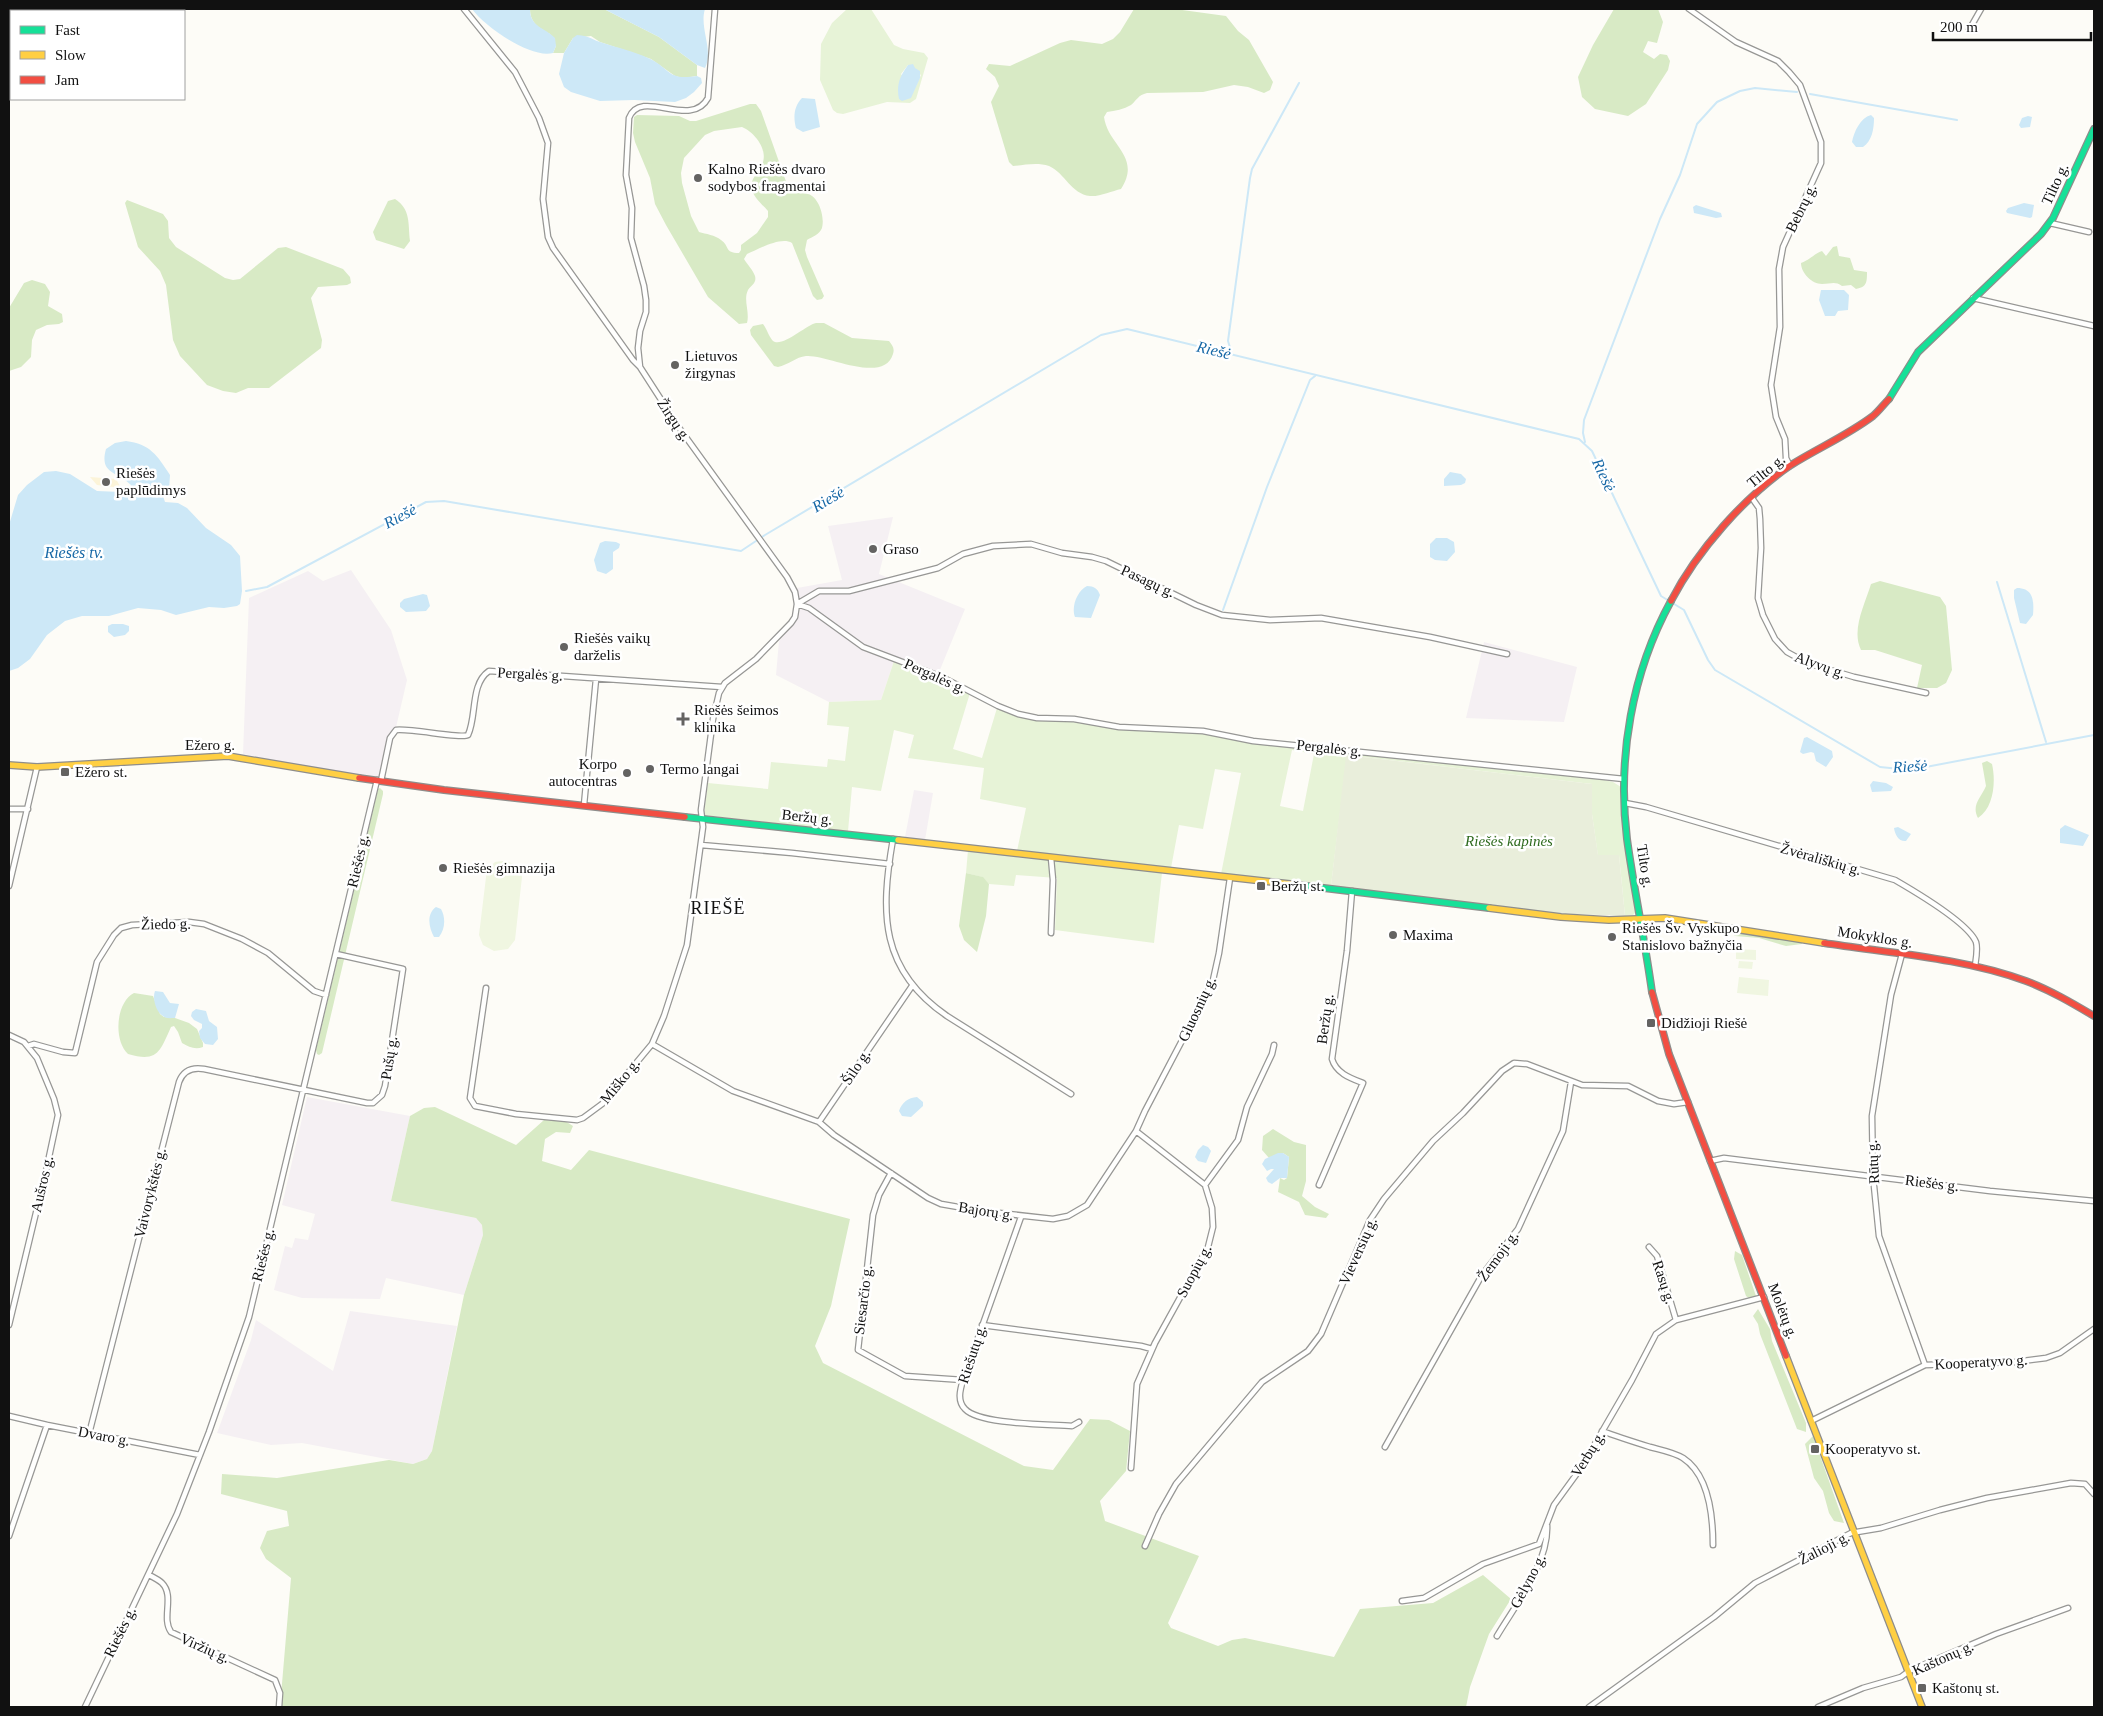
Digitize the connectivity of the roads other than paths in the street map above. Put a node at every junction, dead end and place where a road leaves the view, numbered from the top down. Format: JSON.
{"nodes":[{"id":1,"x":464,"y":9,"type":"edge"},
{"id":2,"x":714,"y":9,"type":"edge"},
{"id":3,"x":1689,"y":9,"type":"edge"},
{"id":4,"x":1981,"y":9,"type":"edge"},
{"id":5,"x":1969,"y":30,"type":"dead end"},
{"id":6,"x":2094,"y":129,"type":"edge"},
{"id":7,"x":2050,"y":223,"type":"junction"},
{"id":8,"x":2089,"y":232,"type":"dead end"},
{"id":9,"x":1973,"y":298,"type":"junction"},
{"id":10,"x":2094,"y":326,"type":"edge"},
{"id":11,"x":640,"y":367,"type":"junction"},
{"id":12,"x":1790,"y":466,"type":"junction"},
{"id":13,"x":1752,"y":498,"type":"junction"},
{"id":14,"x":797,"y":604,"type":"junction"},
{"id":15,"x":1507,"y":654,"type":"dead end"},
{"id":16,"x":596,"y":678,"type":"junction"},
{"id":17,"x":722,"y":687,"type":"junction"},
{"id":18,"x":1926,"y":693,"type":"dead end"},
{"id":19,"x":9,"y":765,"type":"edge"},
{"id":20,"x":37,"y":767,"type":"junction"},
{"id":21,"x":1624,"y":779,"type":"junction"},
{"id":22,"x":379,"y":781,"type":"junction"},
{"id":23,"x":1625,"y":803,"type":"junction"},
{"id":24,"x":584,"y":805,"type":"junction"},
{"id":25,"x":9,"y":808,"type":"edge"},
{"id":26,"x":28,"y":809,"type":"junction"},
{"id":27,"x":702,"y":818,"type":"junction"},
{"id":28,"x":894,"y":839,"type":"junction"},
{"id":29,"x":701,"y":845,"type":"junction"},
{"id":30,"x":1051,"y":858,"type":"junction"},
{"id":31,"x":890,"y":864,"type":"junction"},
{"id":32,"x":1230,"y":878,"type":"junction"},
{"id":33,"x":9,"y":886,"type":"edge"},
{"id":34,"x":1352,"y":891,"type":"junction"},
{"id":35,"x":1641,"y":918,"type":"junction"},
{"id":36,"x":1051,"y":933,"type":"dead end"},
{"id":37,"x":336,"y":954,"type":"junction"},
{"id":38,"x":1902,"y":954,"type":"junction"},
{"id":39,"x":1975,"y":966,"type":"junction"},
{"id":40,"x":912,"y":986,"type":"junction"},
{"id":41,"x":486,"y":988,"type":"dead end"},
{"id":42,"x":326,"y":995,"type":"junction"},
{"id":43,"x":2094,"y":1016,"type":"edge"},
{"id":44,"x":9,"y":1035,"type":"edge"},
{"id":45,"x":652,"y":1044,"type":"junction"},
{"id":46,"x":1274,"y":1045,"type":"dead end"},
{"id":47,"x":28,"y":1046,"type":"junction"},
{"id":48,"x":1571,"y":1082,"type":"junction"},
{"id":49,"x":304,"y":1089,"type":"junction"},
{"id":50,"x":1071,"y":1094,"type":"dead end"},
{"id":51,"x":1688,"y":1102,"type":"junction"},
{"id":52,"x":819,"y":1122,"type":"junction"},
{"id":53,"x":1136,"y":1131,"type":"junction"},
{"id":54,"x":1710,"y":1160,"type":"junction"},
{"id":55,"x":891,"y":1173,"type":"junction"},
{"id":56,"x":1873,"y":1176,"type":"junction"},
{"id":57,"x":1204,"y":1185,"type":"junction"},
{"id":58,"x":1319,"y":1185,"type":"dead end"},
{"id":59,"x":2094,"y":1201,"type":"edge"},
{"id":60,"x":1021,"y":1217,"type":"junction"},
{"id":61,"x":1649,"y":1246,"type":"dead end"},
{"id":62,"x":1764,"y":1298,"type":"junction"},
{"id":63,"x":1676,"y":1320,"type":"junction"},
{"id":64,"x":982,"y":1324,"type":"junction"},
{"id":65,"x":9,"y":1325,"type":"edge"},
{"id":66,"x":2094,"y":1329,"type":"edge"},
{"id":67,"x":1152,"y":1349,"type":"junction"},
{"id":68,"x":1925,"y":1365,"type":"junction"},
{"id":69,"x":963,"y":1380,"type":"junction"},
{"id":70,"x":9,"y":1416,"type":"edge"},
{"id":71,"x":1811,"y":1421,"type":"junction"},
{"id":72,"x":1079,"y":1422,"type":"dead end"},
{"id":73,"x":46,"y":1425,"type":"junction"},
{"id":74,"x":1602,"y":1432,"type":"junction"},
{"id":75,"x":89,"y":1434,"type":"junction"},
{"id":76,"x":1385,"y":1446,"type":"dead end"},
{"id":77,"x":200,"y":1455,"type":"junction"},
{"id":78,"x":1131,"y":1468,"type":"dead end"},
{"id":79,"x":2094,"y":1494,"type":"edge"},
{"id":80,"x":1547,"y":1522,"type":"junction"},
{"id":81,"x":1855,"y":1532,"type":"junction"},
{"id":82,"x":9,"y":1536,"type":"edge"},
{"id":83,"x":1713,"y":1545,"type":"dead end"},
{"id":84,"x":1145,"y":1546,"type":"dead end"},
{"id":85,"x":149,"y":1574,"type":"junction"},
{"id":86,"x":1402,"y":1601,"type":"dead end"},
{"id":87,"x":2068,"y":1608,"type":"dead end"},
{"id":88,"x":1496,"y":1636,"type":"dead end"},
{"id":89,"x":1909,"y":1671,"type":"junction"},
{"id":90,"x":85,"y":1707,"type":"edge"},
{"id":91,"x":279,"y":1707,"type":"edge"},
{"id":92,"x":1589,"y":1707,"type":"edge"},
{"id":93,"x":1818,"y":1707,"type":"edge"},
{"id":94,"x":1922,"y":1707,"type":"edge"}],
"edges":[{"from":1,"to":11,"type":"street","name":"Žirgų g."},
{"from":2,"to":11,"type":"street"},
{"from":3,"to":12,"type":"street","name":"Bebrų g."},
{"from":4,"to":5,"type":"street"},
{"from":6,"to":7,"type":"main road","name":"Tilto g."},
{"from":7,"to":8,"type":"street"},
{"from":7,"to":9,"type":"main road","name":"Tilto g."},
{"from":9,"to":10,"type":"street"},
{"from":9,"to":12,"type":"main road","name":"Tilto g."},
{"from":11,"to":14,"type":"street","name":"Žirgų g."},
{"from":12,"to":13,"type":"main road","name":"Tilto g."},
{"from":13,"to":18,"type":"street","name":"Alyvų g."},
{"from":13,"to":21,"type":"main road","name":"Tilto g."},
{"from":14,"to":15,"type":"street","name":"Pasagų g."},
{"from":14,"to":17,"type":"street"},
{"from":14,"to":21,"type":"street","name":"Pergalės g."},
{"from":16,"to":17,"type":"street","name":"Pergalės g."},
{"from":16,"to":22,"type":"street","name":"Pergalės g."},
{"from":16,"to":24,"type":"street"},
{"from":17,"to":27,"type":"street","name":"Miško g."},
{"from":19,"to":20,"type":"main road","name":"Ežero g."},
{"from":20,"to":22,"type":"main road","name":"Ežero g."},
{"from":20,"to":26,"type":"street"},
{"from":21,"to":23,"type":"main road","name":"Tilto g."},
{"from":22,"to":24,"type":"main road","name":"Beržų g."},
{"from":22,"to":37,"type":"street","name":"Riešės g."},
{"from":23,"to":35,"type":"main road","name":"Tilto g."},
{"from":23,"to":39,"type":"street","name":"Žvėrališkių g."},
{"from":24,"to":27,"type":"main road","name":"Beržų g."},
{"from":25,"to":26,"type":"street"},
{"from":26,"to":33,"type":"street"},
{"from":27,"to":28,"type":"main road","name":"Beržų g."},
{"from":27,"to":29,"type":"street","name":"Miško g."},
{"from":28,"to":30,"type":"main road","name":"Beržų g."},
{"from":28,"to":31,"type":"street"},
{"from":29,"to":31,"type":"street"},
{"from":29,"to":45,"type":"street","name":"Miško g."},
{"from":30,"to":32,"type":"main road","name":"Beržų g."},
{"from":30,"to":36,"type":"street"},
{"from":31,"to":40,"type":"street"},
{"from":32,"to":34,"type":"main road","name":"Beržų g."},
{"from":32,"to":53,"type":"street","name":"Gluosnių g."},
{"from":34,"to":35,"type":"main road","name":"Mokyklos g."},
{"from":34,"to":58,"type":"street","name":"Beržų g."},
{"from":35,"to":38,"type":"main road","name":"Mokyklos g."},
{"from":35,"to":51,"type":"main road","name":"Molėtų g."},
{"from":37,"to":42,"type":"street","name":"Riešės g."},
{"from":37,"to":49,"type":"street","name":"Pušų g."},
{"from":38,"to":39,"type":"main road","name":"Mokyklos g."},
{"from":38,"to":56,"type":"street","name":"Rūtų g."},
{"from":39,"to":43,"type":"main road","name":"Mokyklos g."},
{"from":40,"to":50,"type":"street"},
{"from":40,"to":52,"type":"street","name":"Šilo g."},
{"from":41,"to":45,"type":"street","name":"Miško g."},
{"from":42,"to":47,"type":"street","name":"Žiedo g."},
{"from":42,"to":49,"type":"street","name":"Riešės g."},
{"from":44,"to":47,"type":"street"},
{"from":45,"to":52,"type":"street"},
{"from":46,"to":57,"type":"street"},
{"from":47,"to":65,"type":"street","name":"Aušros g."},
{"from":48,"to":51,"type":"street","name":"Vieversių g."},
{"from":48,"to":76,"type":"street","name":"Žemoji g."},
{"from":48,"to":84,"type":"street","name":"Vieversių g."},
{"from":49,"to":75,"type":"street","name":"Vaivorykštės g."},
{"from":49,"to":77,"type":"street","name":"Riešės g."},
{"from":51,"to":54,"type":"main road","name":"Molėtų g."},
{"from":52,"to":55,"type":"street","name":"Bajorų g."},
{"from":53,"to":57,"type":"street"},
{"from":53,"to":60,"type":"street","name":"Bajorų g."},
{"from":54,"to":56,"type":"street","name":"Riešės g."},
{"from":54,"to":62,"type":"main road","name":"Molėtų g."},
{"from":55,"to":60,"type":"street","name":"Bajorų g."},
{"from":55,"to":69,"type":"street","name":"Siesarčio g."},
{"from":56,"to":59,"type":"street","name":"Riešės g."},
{"from":56,"to":68,"type":"street","name":"Rūtų g."},
{"from":57,"to":67,"type":"street","name":"Suopių g."},
{"from":60,"to":64,"type":"street","name":"Riešutų g."},
{"from":61,"to":63,"type":"street","name":"Rasų g."},
{"from":62,"to":63,"type":"street","name":"Verbų g."},
{"from":62,"to":71,"type":"main road","name":"Molėtų g."},
{"from":63,"to":74,"type":"street","name":"Verbų g."},
{"from":64,"to":67,"type":"street"},
{"from":64,"to":69,"type":"street","name":"Riešutų g."},
{"from":66,"to":68,"type":"street","name":"Kooperatyvo g."},
{"from":67,"to":78,"type":"street","name":"Suopių g."},
{"from":68,"to":71,"type":"street","name":"Kooperatyvo g."},
{"from":69,"to":72,"type":"street","name":"Riešutų g."},
{"from":70,"to":73,"type":"street","name":"Dvaro g."},
{"from":71,"to":81,"type":"main road","name":"Molėtų g."},
{"from":73,"to":75,"type":"street","name":"Dvaro g."},
{"from":73,"to":82,"type":"street"},
{"from":74,"to":80,"type":"street","name":"Verbų g."},
{"from":74,"to":83,"type":"street"},
{"from":75,"to":77,"type":"street","name":"Dvaro g."},
{"from":77,"to":85,"type":"street","name":"Riešės g."},
{"from":79,"to":81,"type":"street","name":"Žalioji g."},
{"from":80,"to":86,"type":"street","name":"Verbų g."},
{"from":80,"to":88,"type":"street","name":"Gėlyno g."},
{"from":81,"to":89,"type":"main road","name":"Molėtų g."},
{"from":81,"to":92,"type":"street","name":"Žalioji g."},
{"from":85,"to":90,"type":"street","name":"Riešės g."},
{"from":85,"to":91,"type":"street","name":"Viržių g."},
{"from":87,"to":89,"type":"street","name":"Kaštonų g."},
{"from":89,"to":93,"type":"street","name":"Kaštonų g."},
{"from":89,"to":94,"type":"main road","name":"Molėtų g."}]}
